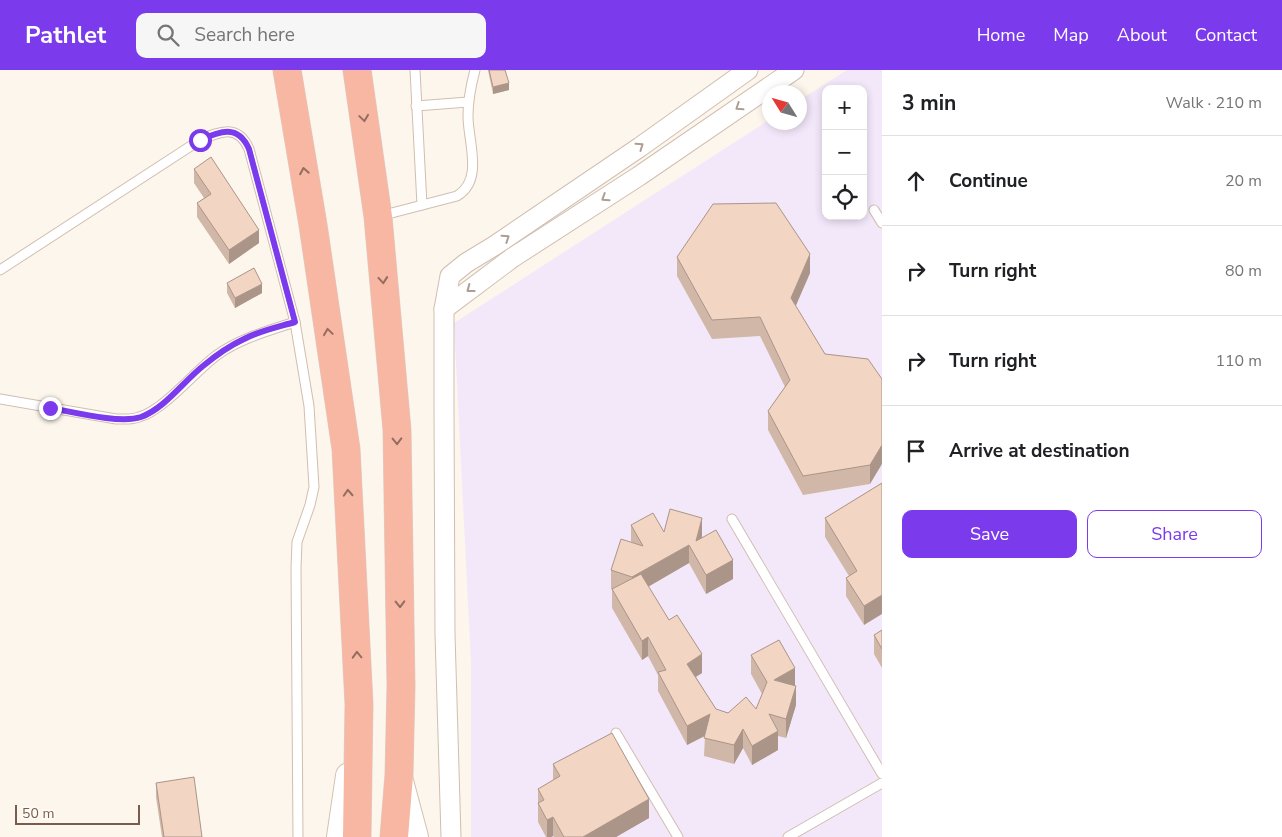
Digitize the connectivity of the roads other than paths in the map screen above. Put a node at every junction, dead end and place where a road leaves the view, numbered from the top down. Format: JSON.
{"nodes":[{"id":1,"x":287,"y":70,"type":"edge"},
{"id":2,"x":357,"y":70,"type":"edge"},
{"id":3,"x":415,"y":70,"type":"edge"},
{"id":4,"x":475,"y":70,"type":"edge"},
{"id":5,"x":748,"y":70,"type":"edge"},
{"id":6,"x":794,"y":70,"type":"edge"},
{"id":7,"x":468,"y":102,"type":"junction"},
{"id":8,"x":416,"y":106,"type":"junction"},
{"id":9,"x":422,"y":205,"type":"junction"},
{"id":10,"x":874,"y":210,"type":"dead end"},
{"id":11,"x":378,"y":217,"type":"junction"},
{"id":12,"x":882,"y":223,"type":"edge"},
{"id":13,"x":0,"y":270,"type":"edge"},
{"id":14,"x":444,"y":309,"type":"junction"},
{"id":15,"x":295,"y":322,"type":"junction"},
{"id":16,"x":0,"y":399,"type":"edge"},
{"id":17,"x":732,"y":519,"type":"dead end"},
{"id":18,"x":359,"y":704,"type":"junction"},
{"id":19,"x":616,"y":733,"type":"dead end"},
{"id":20,"x":882,"y":774,"type":"edge"},
{"id":21,"x":399,"y":775,"type":"junction"},
{"id":22,"x":882,"y":783,"type":"edge"},
{"id":23,"x":298,"y":837,"type":"edge"},
{"id":24,"x":340,"y":837,"type":"edge"},
{"id":25,"x":357,"y":837,"type":"edge"},
{"id":26,"x":394,"y":837,"type":"edge"},
{"id":27,"x":415,"y":837,"type":"edge"},
{"id":28,"x":451,"y":837,"type":"edge"},
{"id":29,"x":678,"y":837,"type":"edge"},
{"id":30,"x":788,"y":837,"type":"edge"}],
"edges":[{"from":18,"to":1,"type":"highway","one_way":true},
{"from":2,"to":11,"type":"highway","one_way":true},
{"from":3,"to":8,"type":"lane"},
{"from":4,"to":7,"type":"lane"},
{"from":14,"to":5,"type":"street","one_way":true},
{"from":6,"to":14,"type":"street","one_way":true},
{"from":7,"to":8,"type":"lane"},
{"from":7,"to":9,"type":"lane"},
{"from":8,"to":9,"type":"lane"},
{"from":9,"to":11,"type":"lane"},
{"from":10,"to":12,"type":"lane"},
{"from":11,"to":21,"type":"highway","one_way":true},
{"from":13,"to":15,"type":"lane"},
{"from":14,"to":28,"type":"street"},
{"from":15,"to":16,"type":"lane"},
{"from":15,"to":23,"type":"lane"},
{"from":17,"to":20,"type":"lane"},
{"from":18,"to":24,"type":"main road"},
{"from":18,"to":25,"type":"highway"},
{"from":19,"to":29,"type":"lane"},
{"from":21,"to":26,"type":"highway"},
{"from":21,"to":27,"type":"main road"},
{"from":22,"to":30,"type":"lane"}]}
